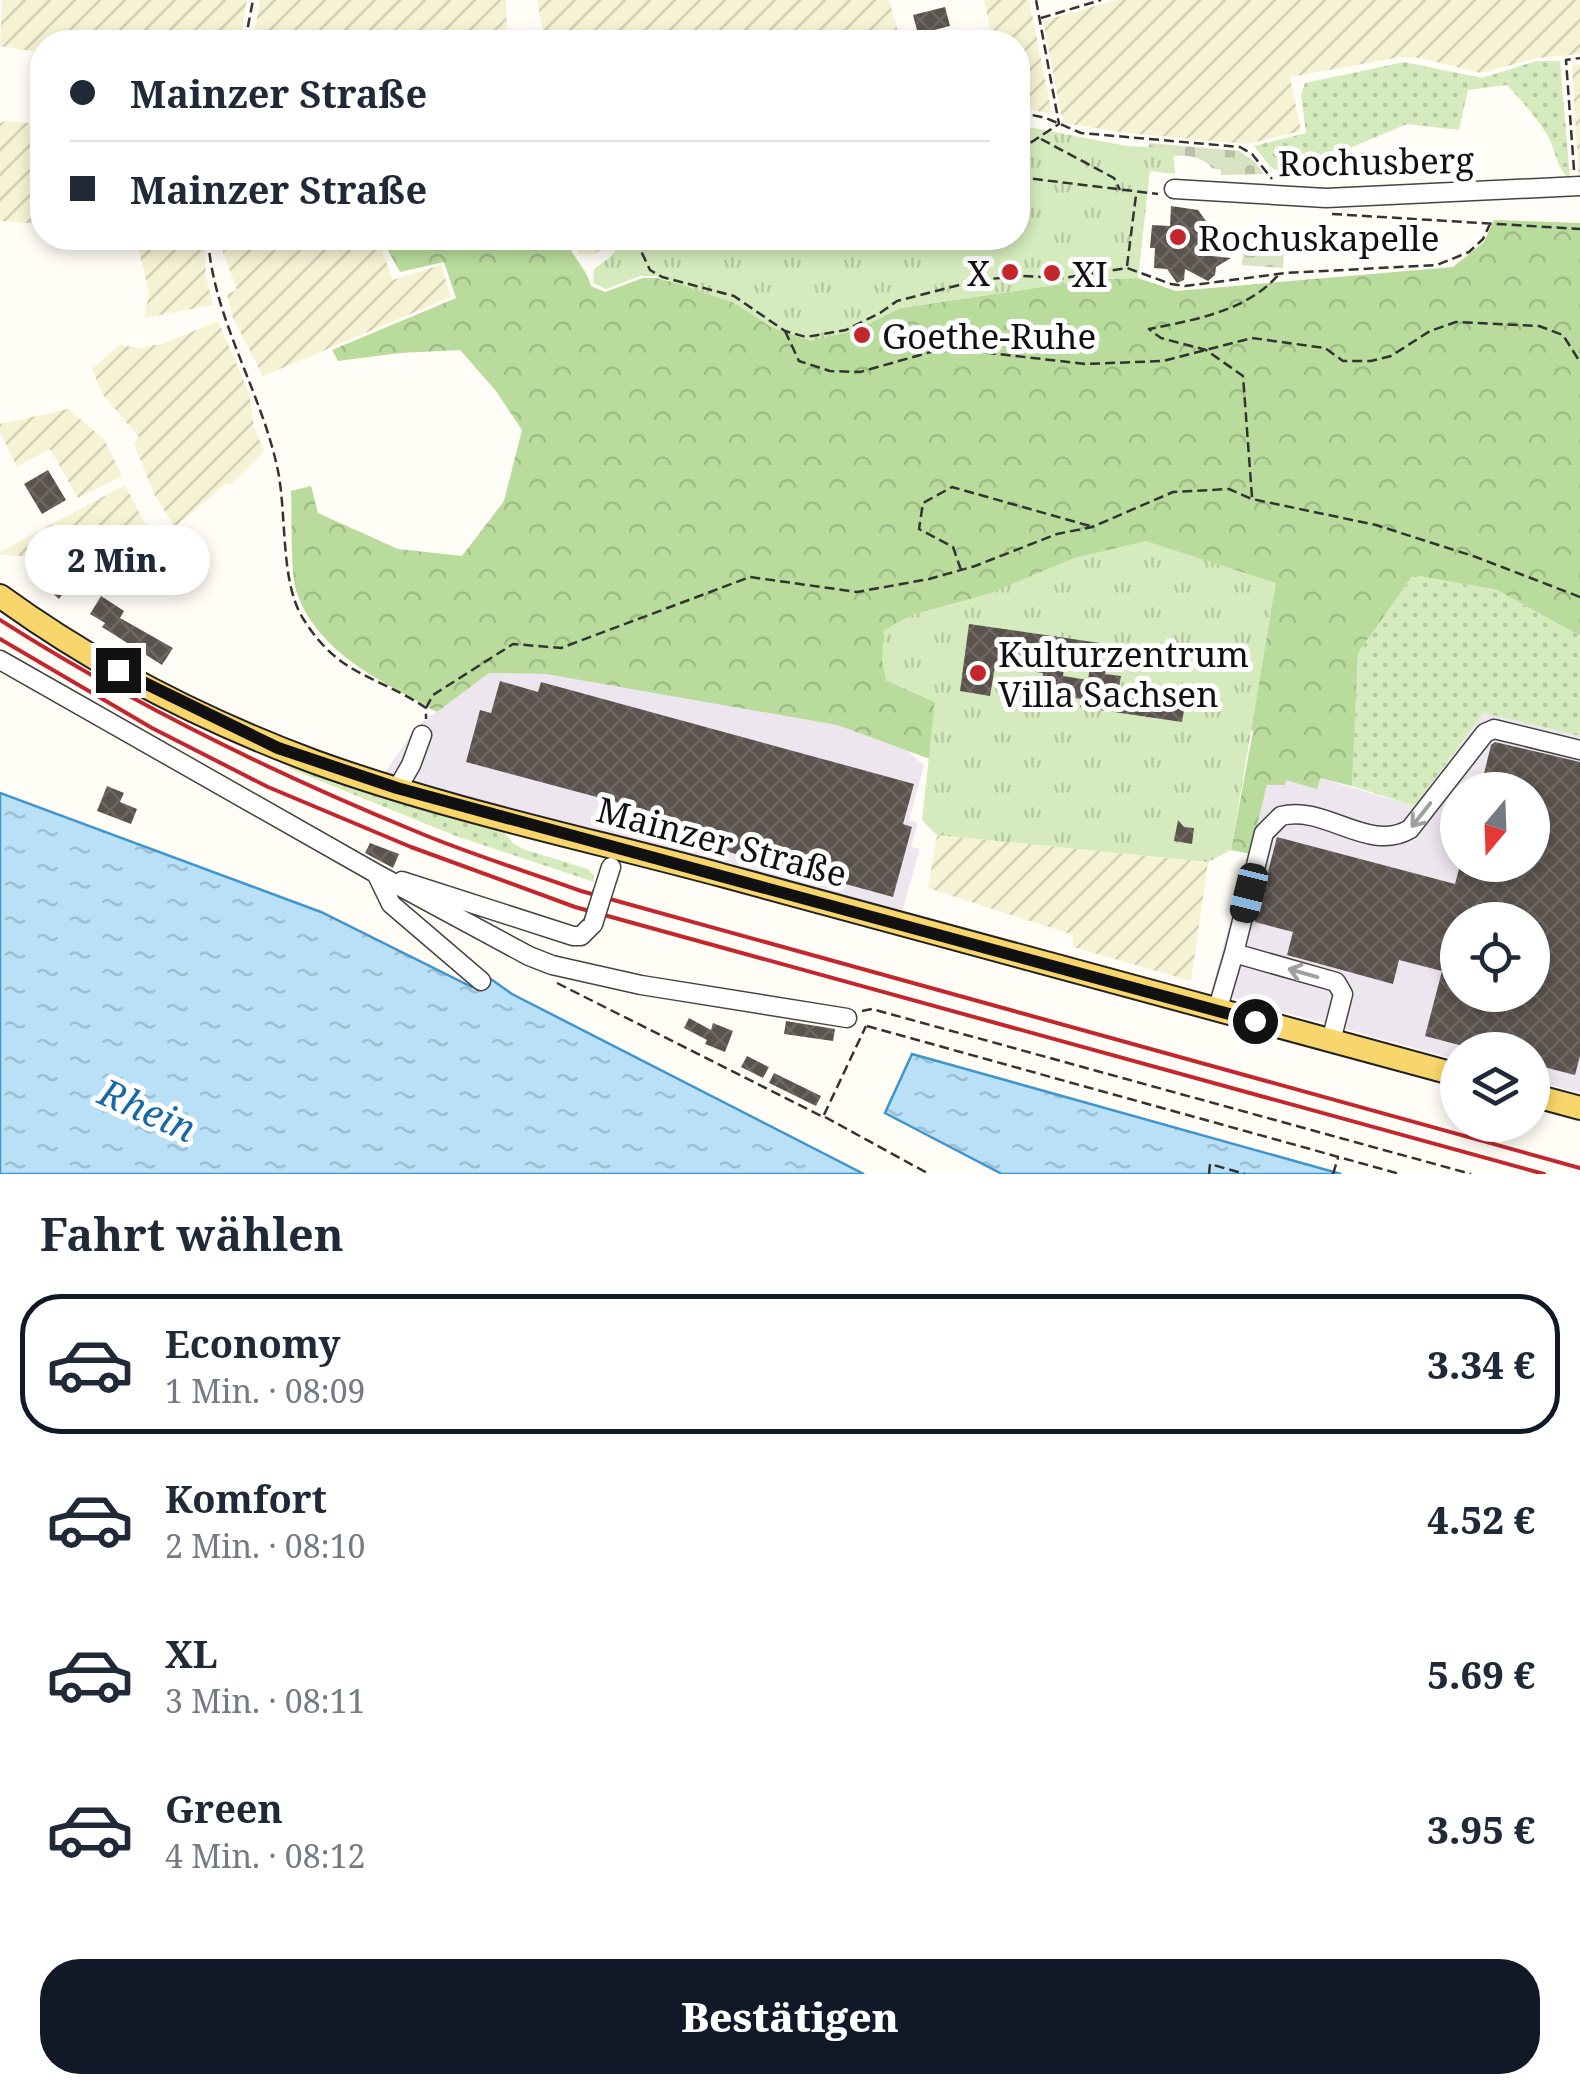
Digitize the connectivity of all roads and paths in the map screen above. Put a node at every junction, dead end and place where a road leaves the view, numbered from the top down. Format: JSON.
{"nodes":[{"id":1,"x":253,"y":0,"type":"edge"},
{"id":2,"x":1036,"y":0,"type":"edge"},
{"id":3,"x":1101,"y":0,"type":"edge"},
{"id":4,"x":1040,"y":19,"type":"junction"},
{"id":5,"x":247,"y":30,"type":"edge"},
{"id":6,"x":1580,"y":58,"type":"edge"},
{"id":7,"x":1030,"y":115,"type":"edge"},
{"id":8,"x":1059,"y":124,"type":"junction"},
{"id":9,"x":1040,"y":139,"type":"junction"},
{"id":10,"x":1030,"y":144,"type":"edge"},
{"id":11,"x":1030,"y":180,"type":"edge"},
{"id":12,"x":1578,"y":186,"type":"edge"},
{"id":13,"x":1174,"y":189,"type":"joint"},
{"id":14,"x":1120,"y":191,"type":"junction"},
{"id":15,"x":1136,"y":193,"type":"junction"},
{"id":16,"x":1274,"y":196,"type":"junction"},
{"id":17,"x":1330,"y":214,"type":"dead end"},
{"id":18,"x":1490,"y":224,"type":"junction"},
{"id":19,"x":1580,"y":229,"type":"edge"},
{"id":20,"x":210,"y":250,"type":"edge"},
{"id":21,"x":641,"y":250,"type":"edge"},
{"id":22,"x":1127,"y":268,"type":"junction"},
{"id":23,"x":1278,"y":274,"type":"junction"},
{"id":24,"x":785,"y":331,"type":"junction"},
{"id":25,"x":1206,"y":350,"type":"junction"},
{"id":26,"x":1580,"y":362,"type":"edge"},
{"id":27,"x":1252,"y":499,"type":"junction"},
{"id":28,"x":1092,"y":527,"type":"junction"},
{"id":29,"x":962,"y":570,"type":"junction"},
{"id":30,"x":0,"y":596,"type":"edge"},
{"id":31,"x":1580,"y":598,"type":"edge"},
{"id":32,"x":0,"y":660,"type":"edge"},
{"id":33,"x":426,"y":708,"type":"junction"},
{"id":34,"x":422,"y":735,"type":"joint"},
{"id":35,"x":1580,"y":750,"type":"edge"},
{"id":36,"x":397,"y":788,"type":"junction"},
{"id":37,"x":611,"y":867,"type":"dead end"},
{"id":38,"x":377,"y":874,"type":"junction"},
{"id":39,"x":1234,"y":953,"type":"junction"},
{"id":40,"x":549,"y":979,"type":"dead end"},
{"id":41,"x":481,"y":981,"type":"dead end"},
{"id":42,"x":1217,"y":1011,"type":"junction"},
{"id":43,"x":847,"y":1018,"type":"junction"},
{"id":44,"x":866,"y":1026,"type":"junction"},
{"id":45,"x":1331,"y":1041,"type":"junction"},
{"id":46,"x":1440,"y":1070,"type":"edge"},
{"id":47,"x":1550,"y":1097,"type":"edge"},
{"id":48,"x":1578,"y":1101,"type":"edge"},
{"id":49,"x":823,"y":1116,"type":"junction"},
{"id":50,"x":1338,"y":1158,"type":"junction"},
{"id":51,"x":929,"y":1174,"type":"edge"},
{"id":52,"x":1209,"y":1174,"type":"edge"},
{"id":53,"x":1245,"y":1174,"type":"edge"},
{"id":54,"x":1333,"y":1174,"type":"edge"},
{"id":55,"x":1400,"y":1174,"type":"edge"},
{"id":56,"x":1471,"y":1174,"type":"edge"}],
"edges":[{"from":1,"to":5,"type":"path"},
{"from":2,"to":4,"type":"path"},
{"from":3,"to":4,"type":"path"},
{"from":4,"to":8,"type":"path"},
{"from":6,"to":12,"type":"path"},
{"from":7,"to":8,"type":"path"},
{"from":8,"to":9,"type":"path"},
{"from":8,"to":16,"type":"path"},
{"from":9,"to":10,"type":"path"},
{"from":9,"to":14,"type":"path"},
{"from":11,"to":14,"type":"path"},
{"from":12,"to":16,"type":"street","name":"Rochusberg"},
{"from":13,"to":15,"type":"path"},
{"from":13,"to":16,"type":"street","name":"Rochusberg"},
{"from":14,"to":15,"type":"path"},
{"from":15,"to":22,"type":"path"},
{"from":17,"to":18,"type":"path"},
{"from":18,"to":19,"type":"path"},
{"from":18,"to":23,"type":"path"},
{"from":20,"to":33,"type":"path"},
{"from":21,"to":24,"type":"path"},
{"from":22,"to":23,"type":"path"},
{"from":22,"to":24,"type":"path"},
{"from":23,"to":25,"type":"path"},
{"from":24,"to":25,"type":"path"},
{"from":25,"to":26,"type":"path"},
{"from":25,"to":27,"type":"path"},
{"from":27,"to":28,"type":"path"},
{"from":27,"to":31,"type":"path"},
{"from":28,"to":29,"type":"path"},
{"from":28,"to":29,"type":"path"},
{"from":29,"to":33,"type":"path"},
{"from":30,"to":36,"type":"main road","name":"Mainzer Straße"},
{"from":32,"to":38,"type":"street"},
{"from":33,"to":34,"type":"path"},
{"from":34,"to":36,"type":"street"},
{"from":35,"to":39,"type":"street","one_way":true},
{"from":36,"to":42,"type":"main road","name":"Mainzer Straße"},
{"from":37,"to":38,"type":"street","bridge":true},
{"from":38,"to":41,"type":"street"},
{"from":38,"to":43,"type":"street"},
{"from":39,"to":42,"type":"street"},
{"from":45,"to":39,"type":"street","one_way":true},
{"from":40,"to":49,"type":"path"},
{"from":42,"to":45,"type":"main road","name":"Mainzer Straße"},
{"from":43,"to":44,"type":"path"},
{"from":43,"to":56,"type":"path"},
{"from":44,"to":49,"type":"path"},
{"from":44,"to":50,"type":"path"},
{"from":45,"to":46,"type":"main road","name":"Mainzer Straße"},
{"from":47,"to":48,"type":"main road"},
{"from":49,"to":51,"type":"path"},
{"from":50,"to":54,"type":"path"},
{"from":50,"to":55,"type":"path"},
{"from":52,"to":53,"type":"path"}]}
